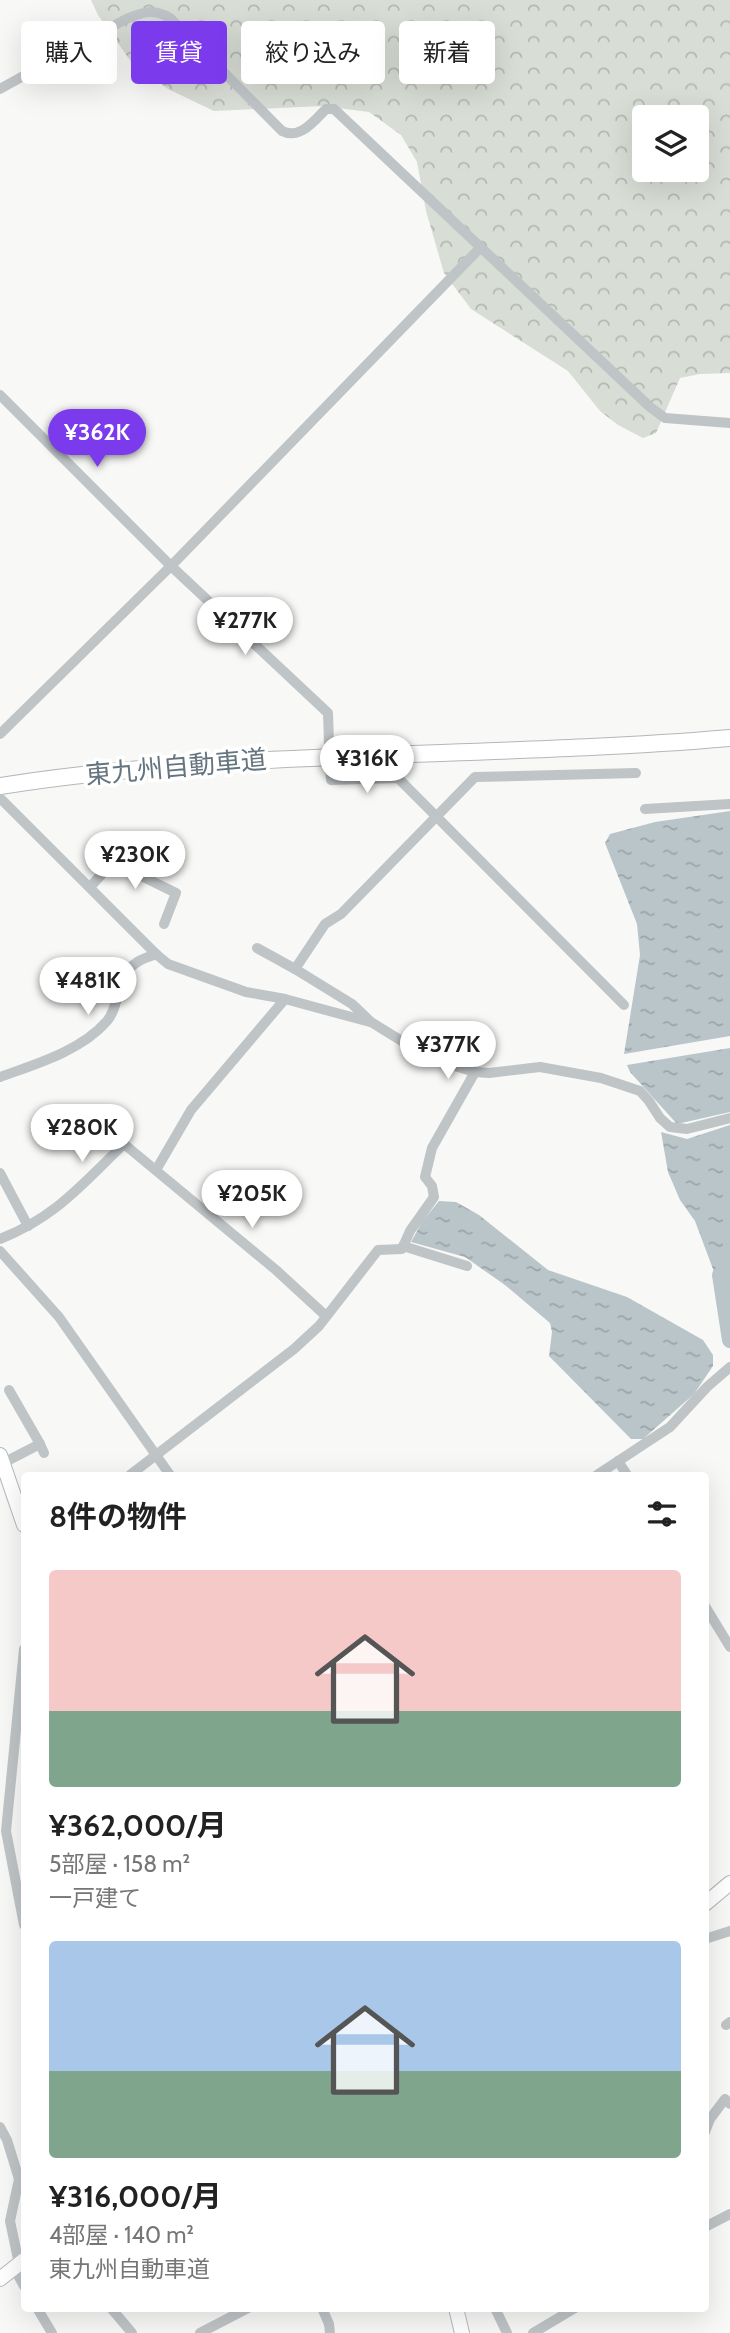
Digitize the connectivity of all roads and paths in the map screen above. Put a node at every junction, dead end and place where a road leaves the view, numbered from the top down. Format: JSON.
{"nodes":[{"id":1,"x":0,"y":89,"type":"edge"},
{"id":2,"x":481,"y":247,"type":"junction"},
{"id":3,"x":0,"y":395,"type":"edge"},
{"id":4,"x":730,"y":423,"type":"edge"},
{"id":5,"x":171,"y":566,"type":"junction"},
{"id":6,"x":0,"y":734,"type":"edge"},
{"id":7,"x":730,"y":738,"type":"edge"},
{"id":8,"x":329,"y":743,"type":"dead end"},
{"id":9,"x":330,"y":769,"type":"dead end"},
{"id":10,"x":636,"y":774,"type":"dead end"},
{"id":11,"x":0,"y":786,"type":"edge"},
{"id":12,"x":1,"y":799,"type":"edge"},
{"id":13,"x":730,"y":804,"type":"edge"},
{"id":14,"x":645,"y":809,"type":"dead end"},
{"id":15,"x":5,"y":810,"type":"edge"},
{"id":16,"x":435,"y":817,"type":"junction"},
{"id":17,"x":90,"y":887,"type":"junction"},
{"id":18,"x":164,"y":924,"type":"dead end"},
{"id":19,"x":257,"y":948,"type":"dead end"},
{"id":20,"x":156,"y":954,"type":"junction"},
{"id":21,"x":295,"y":969,"type":"junction"},
{"id":22,"x":285,"y":999,"type":"junction"},
{"id":23,"x":624,"y":1005,"type":"dead end"},
{"id":24,"x":370,"y":1022,"type":"junction"},
{"id":25,"x":475,"y":1072,"type":"junction"},
{"id":26,"x":0,"y":1077,"type":"edge"},
{"id":27,"x":730,"y":1118,"type":"edge"},
{"id":28,"x":156,"y":1170,"type":"junction"},
{"id":29,"x":0,"y":1173,"type":"edge"},
{"id":30,"x":28,"y":1226,"type":"junction"},
{"id":31,"x":0,"y":1239,"type":"edge"},
{"id":32,"x":403,"y":1246,"type":"junction"},
{"id":33,"x":0,"y":1251,"type":"edge"},
{"id":34,"x":467,"y":1266,"type":"dead end"},
{"id":35,"x":326,"y":1316,"type":"junction"},
{"id":36,"x":730,"y":1367,"type":"edge"},
{"id":37,"x":9,"y":1390,"type":"dead end"},
{"id":38,"x":156,"y":1456,"type":"junction"},
{"id":39,"x":1,"y":1459,"type":"edge"},
{"id":40,"x":618,"y":1461,"type":"junction"},
{"id":41,"x":134,"y":1472,"type":"edge"},
{"id":42,"x":168,"y":1472,"type":"edge"},
{"id":43,"x":602,"y":1472,"type":"edge"},
{"id":44,"x":625,"y":1472,"type":"edge"},
{"id":45,"x":21,"y":1516,"type":"edge"},
{"id":46,"x":709,"y":1613,"type":"edge"},
{"id":47,"x":730,"y":1647,"type":"edge"},
{"id":48,"x":21,"y":1679,"type":"edge"},
{"id":49,"x":730,"y":1883,"type":"edge"},
{"id":50,"x":709,"y":1901,"type":"edge"},
{"id":51,"x":21,"y":1908,"type":"edge"},
{"id":52,"x":730,"y":1931,"type":"edge"},
{"id":53,"x":709,"y":1938,"type":"edge"},
{"id":54,"x":730,"y":2104,"type":"edge"},
{"id":55,"x":709,"y":2122,"type":"edge"},
{"id":56,"x":0,"y":2127,"type":"edge"},
{"id":57,"x":21,"y":2175,"type":"edge"},
{"id":58,"x":21,"y":2182,"type":"edge"},
{"id":59,"x":730,"y":2214,"type":"edge"},
{"id":60,"x":709,"y":2225,"type":"edge"},
{"id":61,"x":19,"y":2264,"type":"edge"},
{"id":62,"x":0,"y":2279,"type":"edge"},
{"id":63,"x":39,"y":2312,"type":"edge"},
{"id":64,"x":114,"y":2312,"type":"edge"},
{"id":65,"x":240,"y":2312,"type":"edge"},
{"id":66,"x":324,"y":2312,"type":"edge"},
{"id":67,"x":457,"y":2312,"type":"edge"},
{"id":68,"x":497,"y":2312,"type":"edge"},
{"id":69,"x":568,"y":2312,"type":"edge"},
{"id":70,"x":52,"y":2333,"type":"edge"},
{"id":71,"x":132,"y":2333,"type":"edge"},
{"id":72,"x":200,"y":2333,"type":"edge"},
{"id":73,"x":330,"y":2333,"type":"edge"},
{"id":74,"x":461,"y":2333,"type":"edge"},
{"id":75,"x":507,"y":2333,"type":"edge"},
{"id":76,"x":533,"y":2333,"type":"edge"}],
"edges":[{"from":1,"to":2,"type":"street"},
{"from":2,"to":4,"type":"street"},
{"from":2,"to":5,"type":"street"},
{"from":3,"to":5,"type":"street"},
{"from":5,"to":6,"type":"street"},
{"from":5,"to":8,"type":"street"},
{"from":7,"to":11,"type":"highway","name":"東九州自動車道"},
{"from":9,"to":16,"type":"street"},
{"from":10,"to":16,"type":"street"},
{"from":12,"to":15,"type":"street"},
{"from":13,"to":14,"type":"street"},
{"from":15,"to":17,"type":"street"},
{"from":16,"to":21,"type":"street"},
{"from":16,"to":23,"type":"street"},
{"from":17,"to":18,"type":"street"},
{"from":17,"to":20,"type":"street"},
{"from":19,"to":21,"type":"street"},
{"from":20,"to":22,"type":"street"},
{"from":20,"to":26,"type":"street"},
{"from":21,"to":24,"type":"street"},
{"from":22,"to":24,"type":"street"},
{"from":22,"to":28,"type":"street"},
{"from":24,"to":25,"type":"street"},
{"from":25,"to":27,"type":"street"},
{"from":25,"to":32,"type":"street"},
{"from":28,"to":30,"type":"street"},
{"from":28,"to":35,"type":"street"},
{"from":29,"to":30,"type":"street"},
{"from":30,"to":31,"type":"street"},
{"from":32,"to":34,"type":"street"},
{"from":32,"to":35,"type":"street"},
{"from":33,"to":38,"type":"street"},
{"from":35,"to":38,"type":"street"},
{"from":36,"to":40,"type":"street"},
{"from":37,"to":39,"type":"street"},
{"from":38,"to":41,"type":"street"},
{"from":38,"to":42,"type":"street"},
{"from":39,"to":45,"type":"main road"},
{"from":40,"to":43,"type":"street"},
{"from":40,"to":44,"type":"street"},
{"from":46,"to":47,"type":"street"},
{"from":48,"to":51,"type":"street"},
{"from":49,"to":50,"type":"main road"},
{"from":52,"to":53,"type":"street"},
{"from":54,"to":55,"type":"street"},
{"from":56,"to":57,"type":"street"},
{"from":58,"to":61,"type":"street"},
{"from":59,"to":60,"type":"street"},
{"from":61,"to":62,"type":"main road"},
{"from":63,"to":70,"type":"street"},
{"from":64,"to":71,"type":"street"},
{"from":65,"to":72,"type":"street"},
{"from":66,"to":73,"type":"street"},
{"from":67,"to":74,"type":"main road"},
{"from":68,"to":75,"type":"street"},
{"from":69,"to":76,"type":"street"}]}
